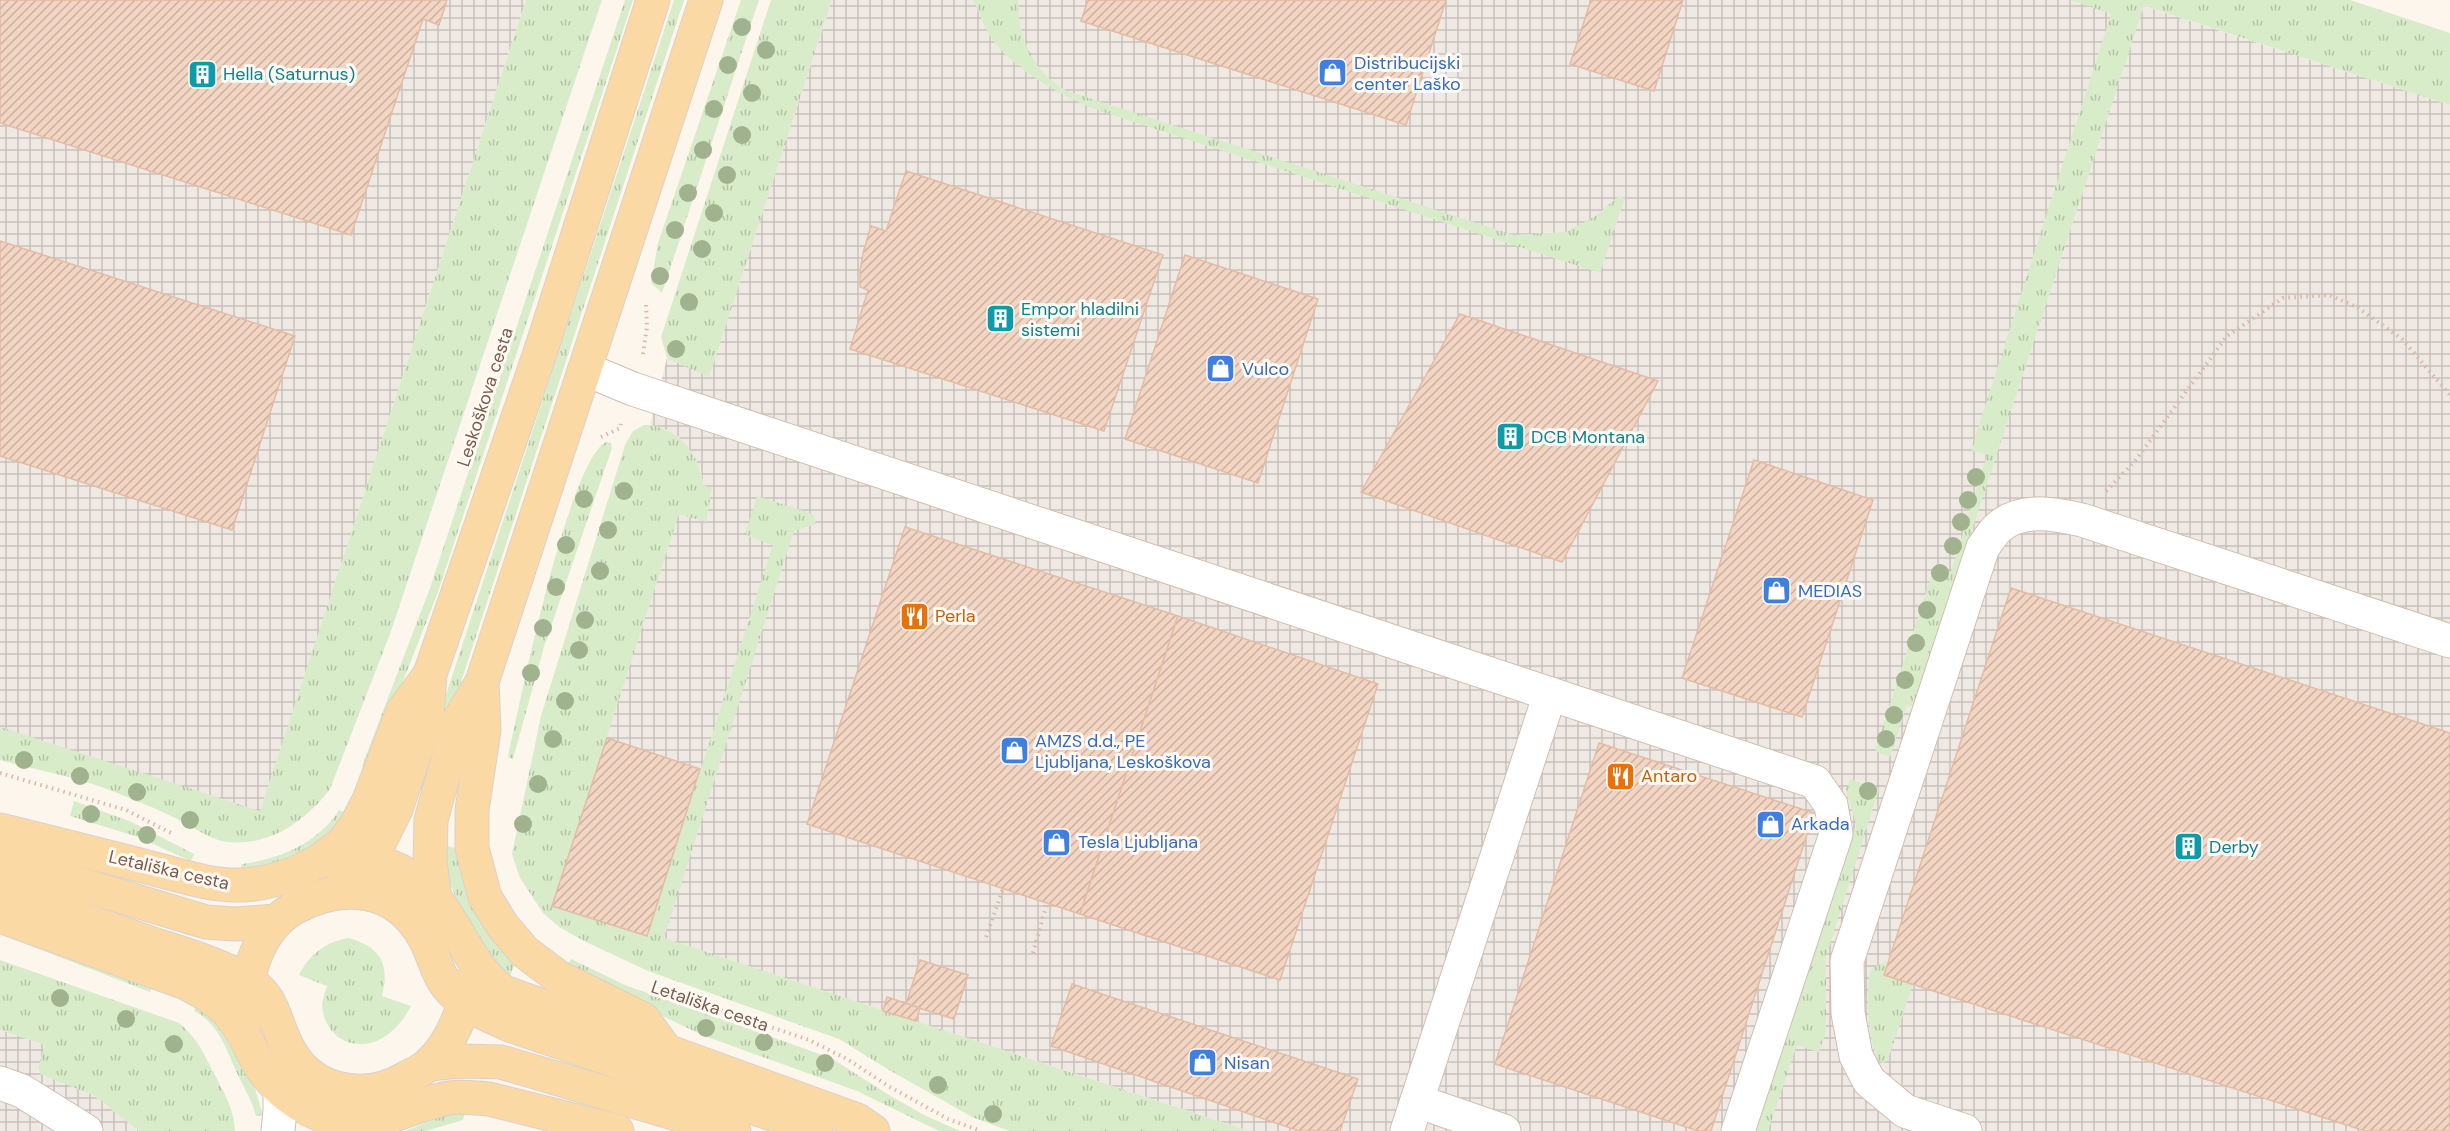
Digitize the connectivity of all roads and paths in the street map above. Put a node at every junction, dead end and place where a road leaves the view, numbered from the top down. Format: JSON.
{"nodes":[{"id":1,"x":653,"y":0,"type":"edge"},
{"id":2,"x":706,"y":0,"type":"edge"},
{"id":3,"x":585,"y":369,"type":"junction"},
{"id":4,"x":2450,"y":395,"type":"edge"},
{"id":5,"x":2082,"y":520,"type":"junction"},
{"id":6,"x":2450,"y":641,"type":"edge"},
{"id":7,"x":430,"y":674,"type":"junction"},
{"id":8,"x":482,"y":682,"type":"junction"},
{"id":9,"x":1550,"y":694,"type":"junction"},
{"id":10,"x":0,"y":773,"type":"edge"},
{"id":11,"x":0,"y":830,"type":"edge"},
{"id":12,"x":175,"y":835,"type":"dead end"},
{"id":13,"x":0,"y":860,"type":"edge"},
{"id":14,"x":369,"y":860,"type":"junction"},
{"id":15,"x":318,"y":862,"type":"junction"},
{"id":16,"x":1003,"y":889,"type":"dead end"},
{"id":17,"x":0,"y":891,"type":"edge"},
{"id":18,"x":338,"y":891,"type":"junction"},
{"id":19,"x":435,"y":897,"type":"junction"},
{"id":20,"x":1047,"y":903,"type":"dead end"},
{"id":21,"x":0,"y":916,"type":"edge"},
{"id":22,"x":276,"y":921,"type":"junction"},
{"id":23,"x":986,"y":937,"type":"dead end"},
{"id":24,"x":1033,"y":953,"type":"dead end"},
{"id":25,"x":471,"y":958,"type":"junction"},
{"id":26,"x":247,"y":981,"type":"junction"},
{"id":27,"x":664,"y":991,"type":"dead end"},
{"id":28,"x":465,"y":1003,"type":"junction"},
{"id":29,"x":243,"y":1033,"type":"junction"},
{"id":30,"x":668,"y":1053,"type":"junction"},
{"id":31,"x":429,"y":1064,"type":"junction"},
{"id":32,"x":0,"y":1083,"type":"edge"},
{"id":33,"x":279,"y":1089,"type":"junction"},
{"id":34,"x":370,"y":1092,"type":"junction"},
{"id":35,"x":1412,"y":1116,"type":"edge"},
{"id":36,"x":348,"y":1126,"type":"edge"},
{"id":37,"x":86,"y":1131,"type":"edge"},
{"id":38,"x":278,"y":1131,"type":"edge"},
{"id":39,"x":616,"y":1131,"type":"edge"},
{"id":40,"x":734,"y":1131,"type":"edge"},
{"id":41,"x":821,"y":1131,"type":"edge"},
{"id":42,"x":873,"y":1131,"type":"edge"},
{"id":43,"x":981,"y":1131,"type":"edge"},
{"id":44,"x":1504,"y":1131,"type":"edge"},
{"id":45,"x":1738,"y":1131,"type":"edge"},
{"id":46,"x":1965,"y":1131,"type":"edge"}],
"edges":[{"from":1,"to":7,"type":"main road","name":"Leskoškova cesta"},
{"from":2,"to":3,"type":"main road"},
{"from":3,"to":8,"type":"main road"},
{"from":3,"to":9,"type":"street"},
{"from":4,"to":5,"type":"path"},
{"from":5,"to":6,"type":"street"},
{"from":5,"to":46,"type":"street"},
{"from":7,"to":14,"type":"main road","name":"Leskoškova cesta"},
{"from":7,"to":15,"type":"main road","name":"Leskoškova cesta"},
{"from":8,"to":19,"type":"main road"},
{"from":8,"to":30,"type":"main road"},
{"from":9,"to":35,"type":"street"},
{"from":9,"to":45,"type":"street"},
{"from":10,"to":12,"type":"path","name":"Letališka cesta"},
{"from":11,"to":15,"type":"main road","name":"Letališka cesta"},
{"from":13,"to":22,"type":"main road","name":"Letališka cesta"},
{"from":14,"to":15,"type":"main road","name":"Letališka cesta"},
{"from":14,"to":18,"type":"main road","name":"Leskoškova cesta"},
{"from":14,"to":19,"type":"main road","name":"Letališka cesta"},
{"from":16,"to":23,"type":"path"},
{"from":17,"to":26,"type":"main road"},
{"from":18,"to":22,"type":"main road","name":"Letališka cesta"},
{"from":18,"to":28,"type":"main road","name":"Letališka cesta"},
{"from":19,"to":25,"type":"main road","name":"Letališka cesta"},
{"from":20,"to":24,"type":"path"},
{"from":21,"to":29,"type":"main road","name":"Letališka cesta"},
{"from":22,"to":26,"type":"main road","name":"Letališka cesta"},
{"from":25,"to":28,"type":"main road"},
{"from":25,"to":30,"type":"main road","name":"Letališka cesta"},
{"from":26,"to":29,"type":"main road","name":"Letališka cesta"},
{"from":26,"to":34,"type":"main road"},
{"from":27,"to":43,"type":"path","name":"Letališka cesta"},
{"from":28,"to":31,"type":"main road"},
{"from":28,"to":41,"type":"main road","name":"Letališka cesta"},
{"from":29,"to":33,"type":"main road","name":"Letališka cesta"},
{"from":30,"to":42,"type":"main road","name":"Letališka cesta"},
{"from":31,"to":34,"type":"main road"},
{"from":31,"to":40,"type":"main road"},
{"from":32,"to":37,"type":"street"},
{"from":33,"to":36,"type":"main road"},
{"from":33,"to":38,"type":"street"},
{"from":34,"to":36,"type":"street"},
{"from":35,"to":44,"type":"street"},
{"from":36,"to":39,"type":"main road"}]}
